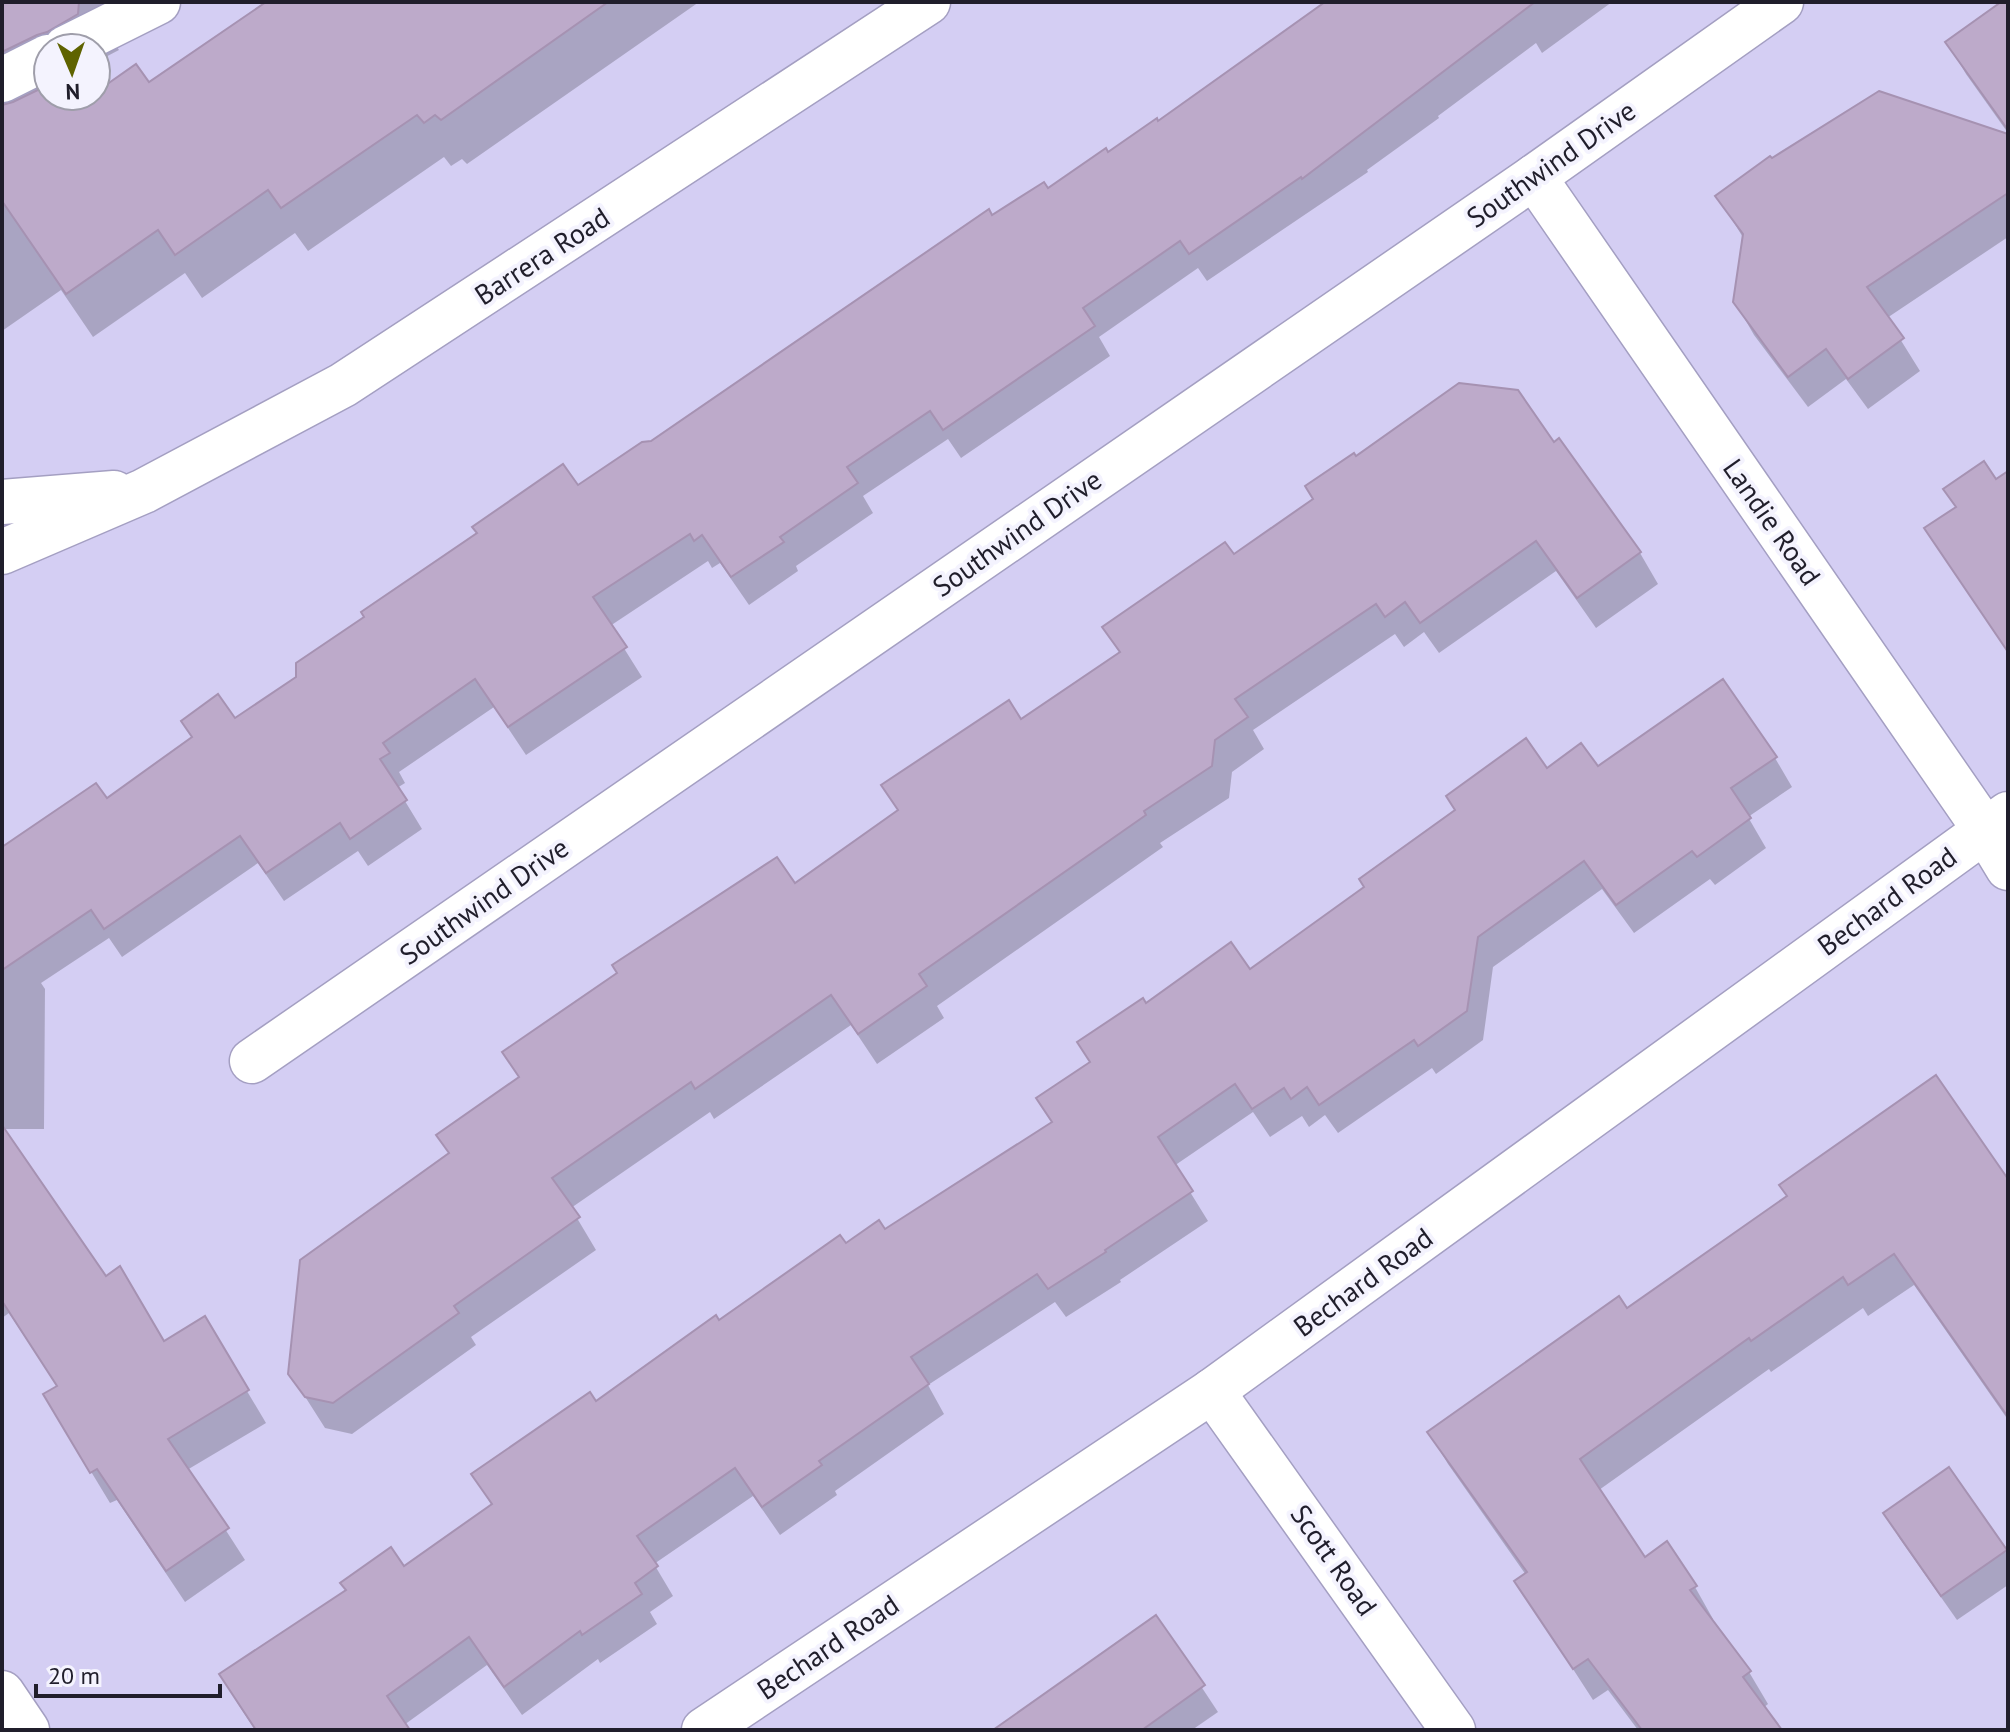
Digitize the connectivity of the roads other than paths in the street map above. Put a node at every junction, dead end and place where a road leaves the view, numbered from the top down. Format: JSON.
{"nodes":[{"id":1,"x":158,"y":2,"type":"edge"},
{"id":2,"x":928,"y":2,"type":"edge"},
{"id":3,"x":1781,"y":2,"type":"edge"},
{"id":4,"x":98,"y":32,"type":"edge"},
{"id":5,"x":32,"y":65,"type":"edge"},
{"id":6,"x":2,"y":80,"type":"edge"},
{"id":7,"x":1534,"y":177,"type":"junction"},
{"id":8,"x":144,"y":491,"type":"junction"},
{"id":9,"x":2,"y":502,"type":"edge"},
{"id":10,"x":2,"y":552,"type":"edge"},
{"id":11,"x":1996,"y":822,"type":"edge"},
{"id":12,"x":2008,"y":868,"type":"edge"},
{"id":13,"x":252,"y":1061,"type":"dead end"},
{"id":14,"x":1212,"y":1391,"type":"junction"},
{"id":15,"x":2,"y":1693,"type":"edge"},
{"id":16,"x":27,"y":1730,"type":"edge"},
{"id":17,"x":704,"y":1730,"type":"edge"},
{"id":18,"x":1453,"y":1730,"type":"edge"}],
"edges":[{"from":1,"to":4,"type":"street"},
{"from":2,"to":8,"type":"street","name":"Barrera Road"},
{"from":3,"to":7,"type":"street","name":"Southwind Drive"},
{"from":5,"to":6,"type":"street"},
{"from":7,"to":11,"type":"street","name":"Landie Road"},
{"from":7,"to":13,"type":"street","name":"Southwind Drive"},
{"from":8,"to":9,"type":"street","name":"Barrera Road"},
{"from":8,"to":10,"type":"street","name":"Barrera Road"},
{"from":11,"to":12,"type":"street","name":"Landie Road"},
{"from":11,"to":14,"type":"street","name":"Bechard Road"},
{"from":14,"to":17,"type":"street","name":"Bechard Road"},
{"from":14,"to":18,"type":"street","name":"Scott Road"},
{"from":15,"to":16,"type":"street"}]}
